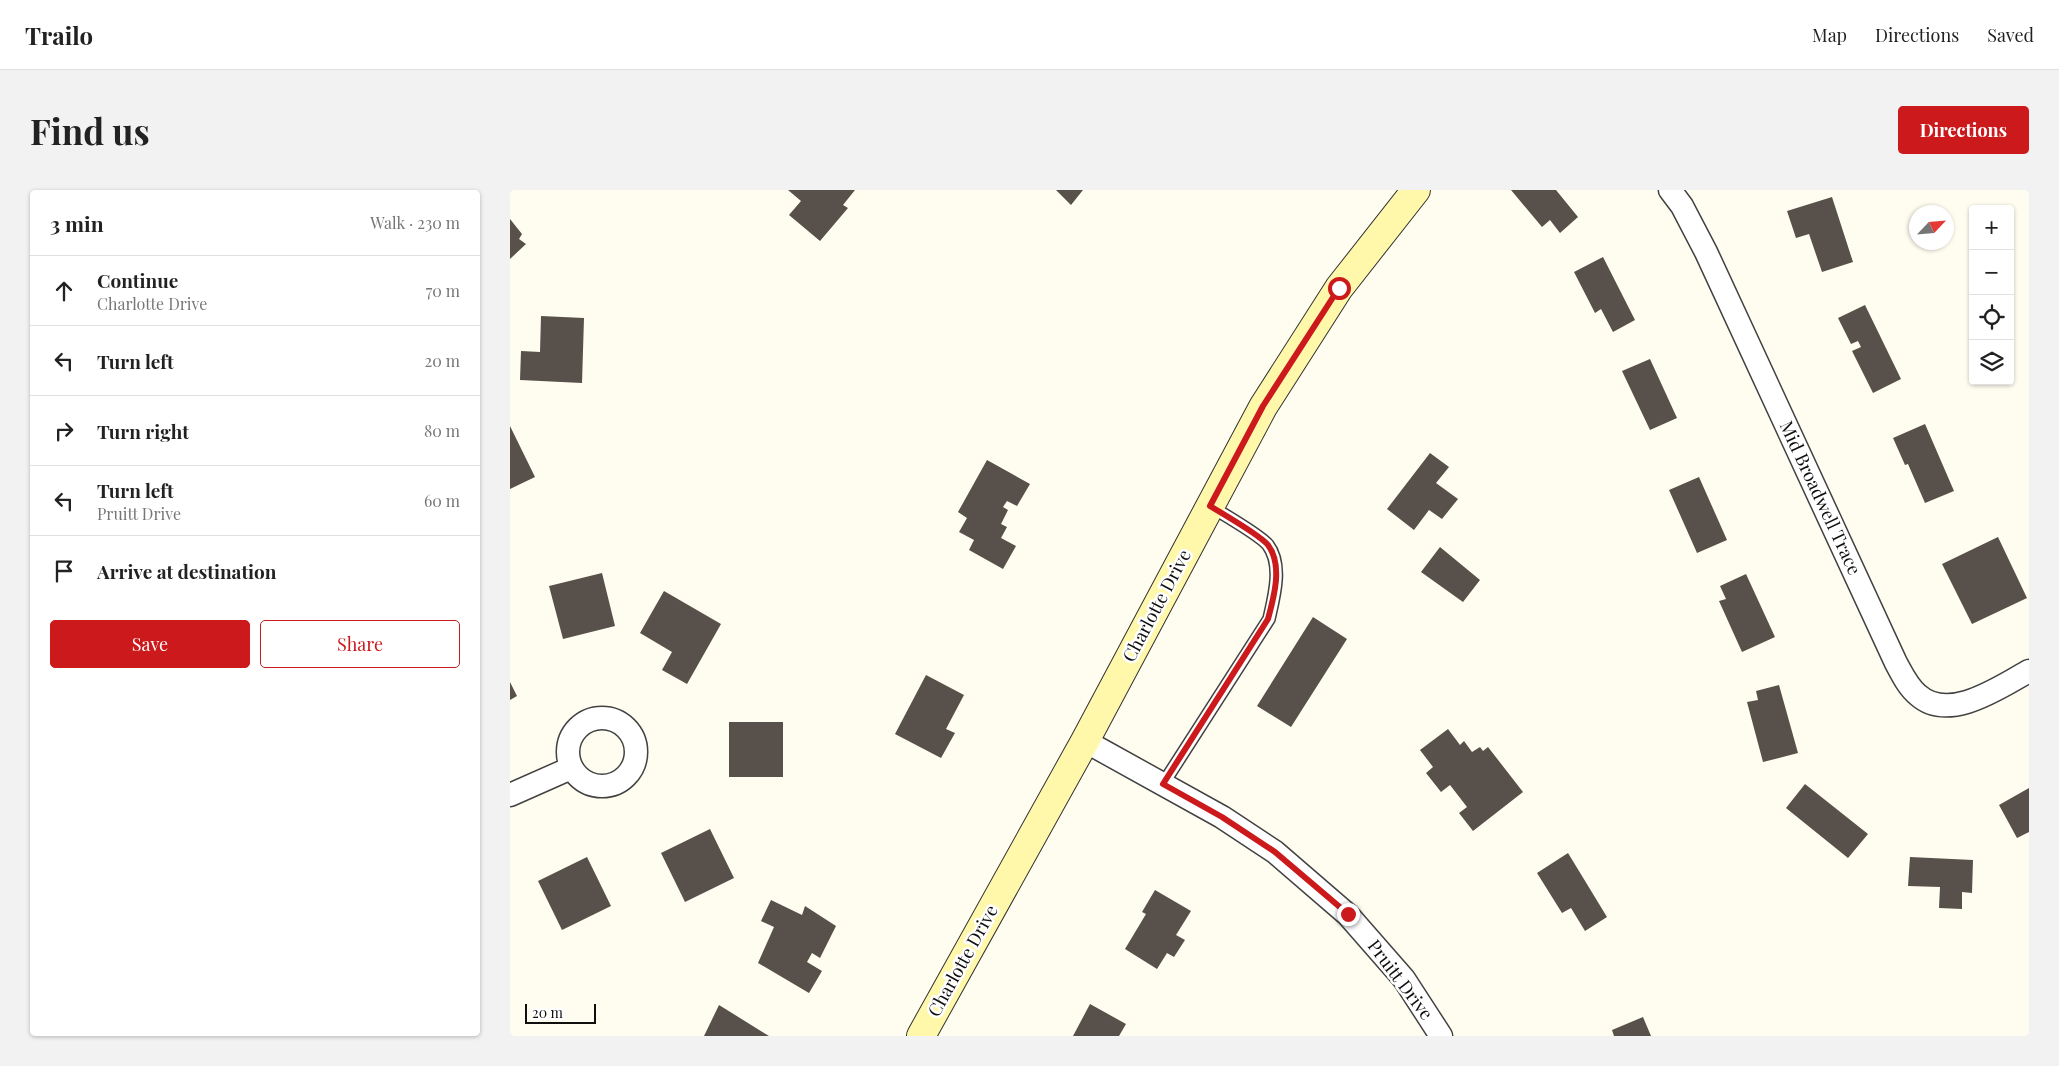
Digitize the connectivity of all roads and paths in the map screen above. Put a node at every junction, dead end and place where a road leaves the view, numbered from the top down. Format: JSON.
{"nodes":[{"id":1,"x":1416,"y":190,"type":"edge"},
{"id":2,"x":1670,"y":190,"type":"edge"},
{"id":3,"x":1210,"y":506,"type":"junction"},
{"id":4,"x":2029,"y":671,"type":"edge"},
{"id":5,"x":1084,"y":741,"type":"junction"},
{"id":6,"x":572,"y":768,"type":"dead end"},
{"id":7,"x":1163,"y":784,"type":"junction"},
{"id":8,"x":510,"y":795,"type":"edge"},
{"id":9,"x":921,"y":1036,"type":"edge"},
{"id":10,"x":1441,"y":1036,"type":"edge"}],
"edges":[{"from":1,"to":3,"type":"street","name":"Charlotte Drive"},
{"from":2,"to":4,"type":"street","name":"Mid Broadwell Trace"},
{"from":3,"to":5,"type":"street","name":"Charlotte Drive"},
{"from":3,"to":7,"type":"lane"},
{"from":5,"to":7,"type":"street","name":"Pruitt Drive"},
{"from":5,"to":9,"type":"street","name":"Charlotte Drive"},
{"from":6,"to":8,"type":"street"},
{"from":7,"to":10,"type":"street","name":"Pruitt Drive"}]}
